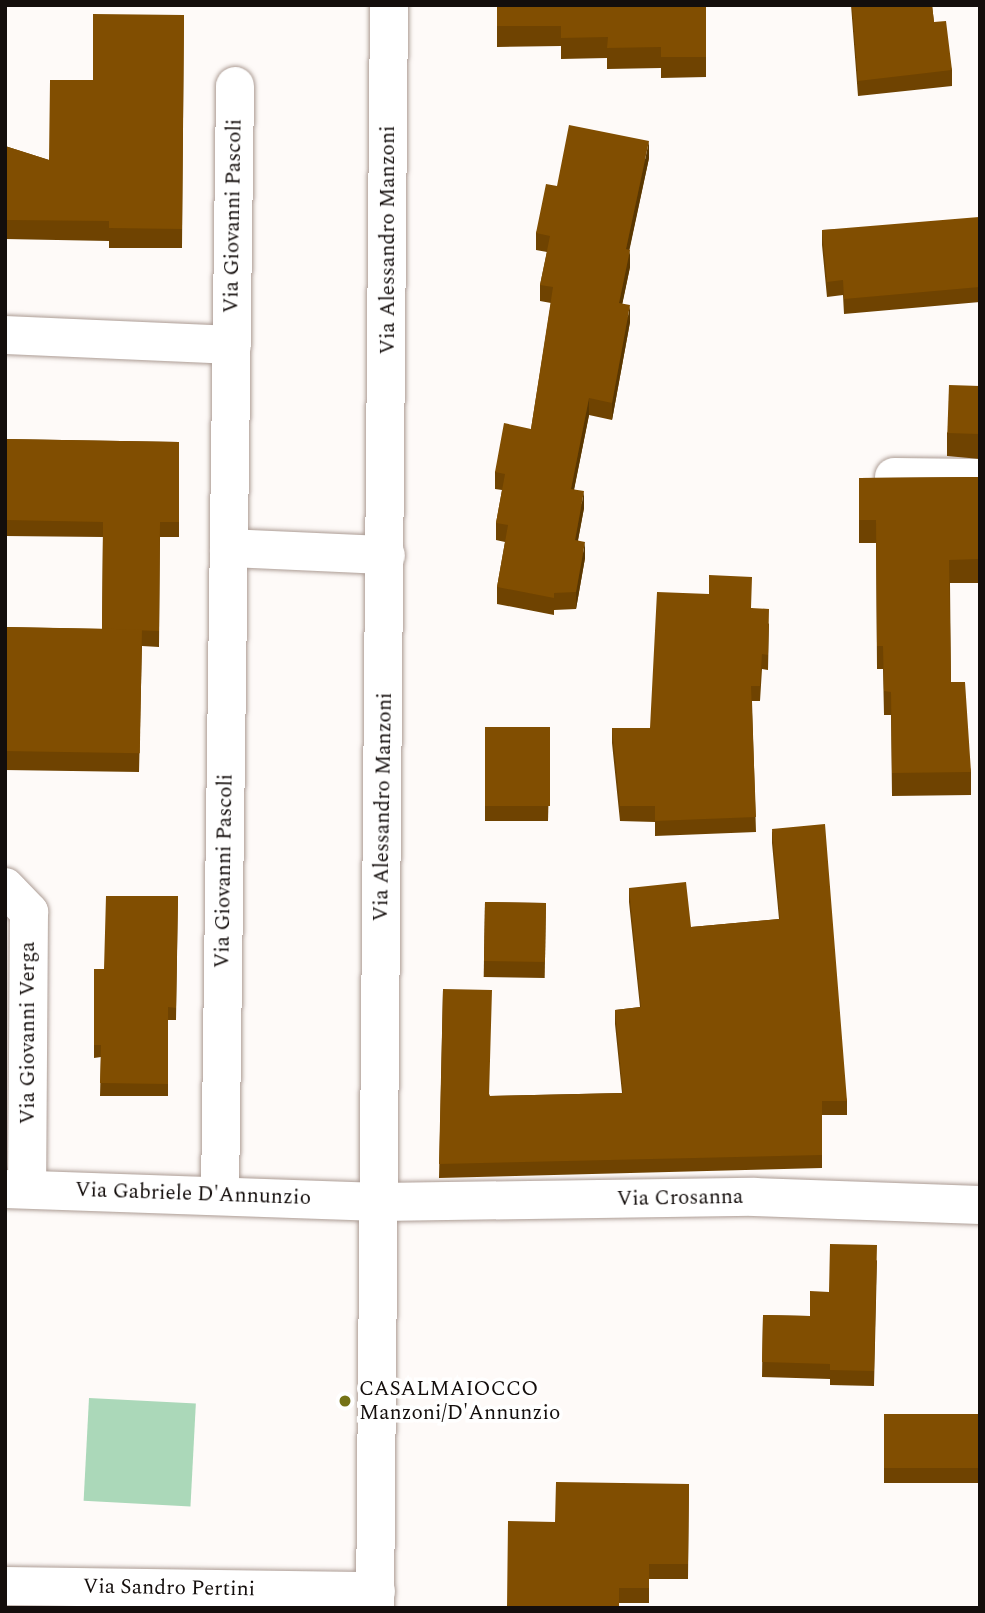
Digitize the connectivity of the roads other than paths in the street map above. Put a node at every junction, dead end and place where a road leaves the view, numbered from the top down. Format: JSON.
{"nodes":[{"id":1,"x":389,"y":5,"type":"edge"},
{"id":2,"x":235,"y":86,"type":"dead end"},
{"id":3,"x":5,"y":335,"type":"edge"},
{"id":4,"x":232,"y":345,"type":"junction"},
{"id":5,"x":894,"y":477,"type":"edge"},
{"id":6,"x":980,"y":478,"type":"edge"},
{"id":7,"x":229,"y":548,"type":"junction"},
{"id":8,"x":386,"y":555,"type":"junction"},
{"id":9,"x":5,"y":887,"type":"edge"},
{"id":10,"x":16,"y":1189,"type":"edge"},
{"id":11,"x":220,"y":1193,"type":"junction"},
{"id":12,"x":380,"y":1202,"type":"junction"},
{"id":13,"x":980,"y":1205,"type":"edge"},
{"id":14,"x":5,"y":1586,"type":"edge"},
{"id":15,"x":376,"y":1599,"type":"edge"}],
"edges":[{"from":1,"to":8,"type":"street","name":"Via Alessandro Manzoni"},
{"from":2,"to":4,"type":"street","name":"Via Giovanni Pascoli"},
{"from":3,"to":4,"type":"street","name":"Via Giovanni Pascoli"},
{"from":4,"to":7,"type":"street","name":"Via Giovanni Pascoli"},
{"from":5,"to":6,"type":"street"},
{"from":7,"to":8,"type":"street"},
{"from":7,"to":11,"type":"street","name":"Via Giovanni Pascoli"},
{"from":8,"to":12,"type":"street","name":"Via Alessandro Manzoni"},
{"from":9,"to":10,"type":"street","name":"Via Giovanni Verga"},
{"from":10,"to":11,"type":"street","name":"Via Gabriele D'Annunzio"},
{"from":11,"to":12,"type":"street","name":"Via Gabriele D'Annunzio"},
{"from":12,"to":13,"type":"street","name":"Via Crosanna"},
{"from":12,"to":15,"type":"street","name":"Via Alessandro Manzoni"},
{"from":14,"to":15,"type":"street","name":"Via Sandro Pertini"}]}
